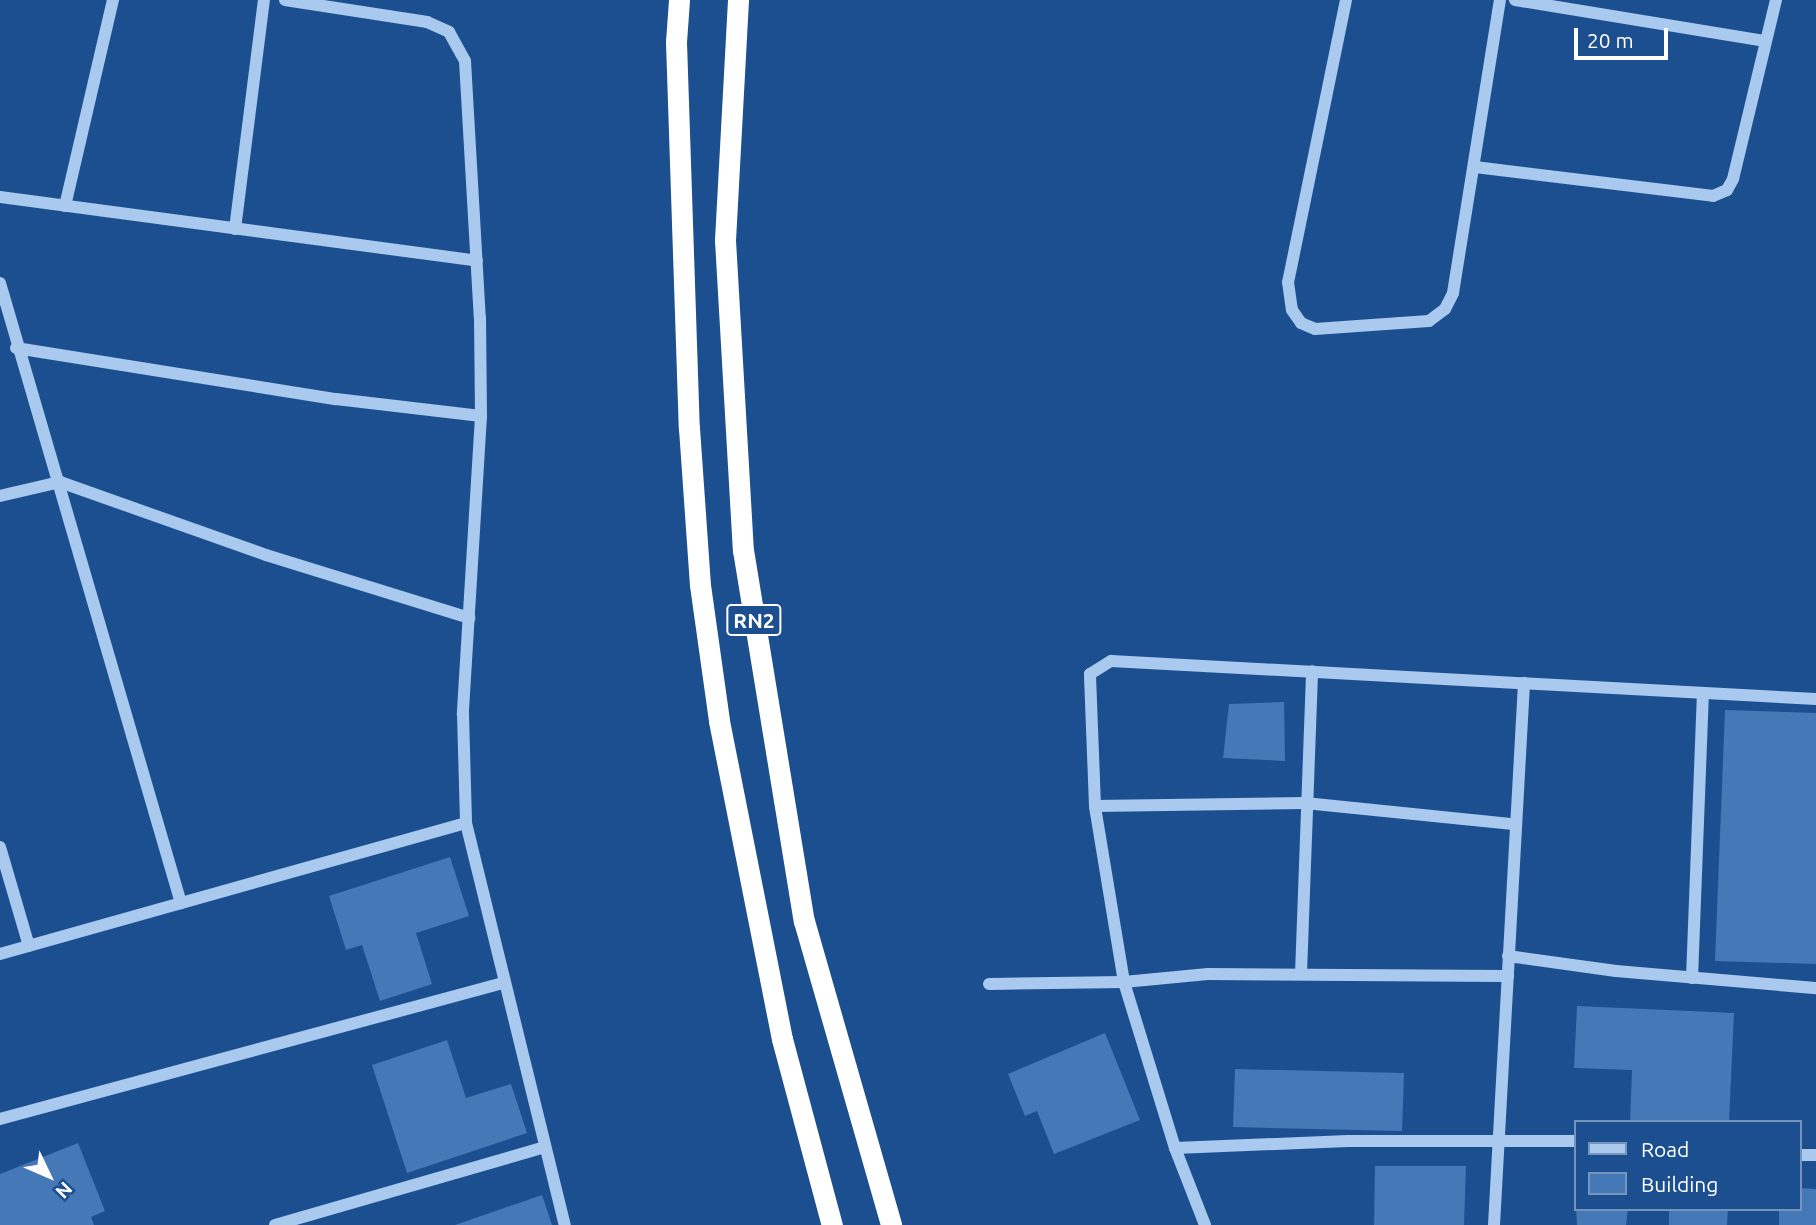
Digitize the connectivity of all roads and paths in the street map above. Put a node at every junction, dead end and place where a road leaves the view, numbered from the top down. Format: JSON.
{"nodes":[{"id":1,"x":113,"y":0,"type":"edge"},
{"id":2,"x":264,"y":0,"type":"edge"},
{"id":3,"x":285,"y":0,"type":"edge"},
{"id":4,"x":679,"y":0,"type":"edge"},
{"id":5,"x":738,"y":0,"type":"edge"},
{"id":6,"x":1346,"y":0,"type":"edge"},
{"id":7,"x":1500,"y":0,"type":"edge"},
{"id":8,"x":1516,"y":0,"type":"edge"},
{"id":9,"x":1776,"y":0,"type":"edge"},
{"id":10,"x":1766,"y":41,"type":"junction"},
{"id":11,"x":1475,"y":167,"type":"junction"},
{"id":12,"x":0,"y":197,"type":"edge"},
{"id":13,"x":65,"y":206,"type":"junction"},
{"id":14,"x":235,"y":229,"type":"junction"},
{"id":15,"x":477,"y":261,"type":"junction"},
{"id":16,"x":0,"y":283,"type":"edge"},
{"id":17,"x":16,"y":348,"type":"junction"},
{"id":18,"x":481,"y":416,"type":"junction"},
{"id":19,"x":60,"y":482,"type":"junction"},
{"id":20,"x":0,"y":496,"type":"edge"},
{"id":21,"x":469,"y":618,"type":"junction"},
{"id":22,"x":1312,"y":671,"type":"junction"},
{"id":23,"x":1524,"y":683,"type":"junction"},
{"id":24,"x":1703,"y":693,"type":"junction"},
{"id":25,"x":1816,"y":699,"type":"edge"},
{"id":26,"x":1305,"y":803,"type":"junction"},
{"id":27,"x":1095,"y":806,"type":"junction"},
{"id":28,"x":466,"y":823,"type":"junction"},
{"id":29,"x":1513,"y":824,"type":"junction"},
{"id":30,"x":0,"y":847,"type":"edge"},
{"id":31,"x":181,"y":903,"type":"junction"},
{"id":32,"x":29,"y":946,"type":"junction"},
{"id":33,"x":0,"y":954,"type":"edge"},
{"id":34,"x":1508,"y":957,"type":"junction"},
{"id":35,"x":1301,"y":974,"type":"junction"},
{"id":36,"x":1508,"y":976,"type":"junction"},
{"id":37,"x":1692,"y":978,"type":"junction"},
{"id":38,"x":1124,"y":982,"type":"junction"},
{"id":39,"x":503,"y":983,"type":"junction"},
{"id":40,"x":989,"y":984,"type":"dead end"},
{"id":41,"x":1816,"y":988,"type":"edge"},
{"id":42,"x":0,"y":1119,"type":"edge"},
{"id":43,"x":1500,"y":1141,"type":"junction"},
{"id":44,"x":1574,"y":1141,"type":"edge"},
{"id":45,"x":545,"y":1147,"type":"junction"},
{"id":46,"x":1175,"y":1148,"type":"junction"},
{"id":47,"x":275,"y":1225,"type":"edge"},
{"id":48,"x":565,"y":1225,"type":"edge"},
{"id":49,"x":832,"y":1225,"type":"edge"},
{"id":50,"x":891,"y":1225,"type":"edge"},
{"id":51,"x":1205,"y":1225,"type":"edge"},
{"id":52,"x":1494,"y":1225,"type":"edge"}],
"edges":[{"from":1,"to":13,"type":"street"},
{"from":2,"to":14,"type":"street"},
{"from":3,"to":15,"type":"street"},
{"from":4,"to":49,"type":"highway","number":"RN2"},
{"from":5,"to":50,"type":"highway","number":"RN2"},
{"from":6,"to":11,"type":"street"},
{"from":7,"to":11,"type":"street"},
{"from":8,"to":10,"type":"street"},
{"from":9,"to":10,"type":"street"},
{"from":10,"to":11,"type":"street"},
{"from":12,"to":13,"type":"street"},
{"from":13,"to":14,"type":"street"},
{"from":14,"to":15,"type":"street"},
{"from":15,"to":18,"type":"street"},
{"from":16,"to":17,"type":"street"},
{"from":17,"to":18,"type":"street"},
{"from":17,"to":19,"type":"street"},
{"from":18,"to":21,"type":"street"},
{"from":19,"to":20,"type":"street"},
{"from":19,"to":21,"type":"street"},
{"from":19,"to":31,"type":"street"},
{"from":21,"to":28,"type":"street"},
{"from":22,"to":23,"type":"street"},
{"from":22,"to":26,"type":"street"},
{"from":22,"to":27,"type":"street"},
{"from":23,"to":24,"type":"street"},
{"from":23,"to":29,"type":"street"},
{"from":24,"to":25,"type":"street"},
{"from":24,"to":37,"type":"street"},
{"from":26,"to":27,"type":"street"},
{"from":26,"to":29,"type":"street"},
{"from":26,"to":35,"type":"street"},
{"from":27,"to":38,"type":"street"},
{"from":28,"to":31,"type":"street"},
{"from":28,"to":39,"type":"street"},
{"from":29,"to":34,"type":"street"},
{"from":30,"to":32,"type":"street"},
{"from":31,"to":32,"type":"street"},
{"from":32,"to":33,"type":"street"},
{"from":34,"to":36,"type":"street"},
{"from":34,"to":37,"type":"street"},
{"from":35,"to":36,"type":"street"},
{"from":35,"to":38,"type":"street"},
{"from":36,"to":43,"type":"street"},
{"from":37,"to":41,"type":"street"},
{"from":38,"to":40,"type":"street"},
{"from":38,"to":46,"type":"street"},
{"from":39,"to":42,"type":"street"},
{"from":39,"to":45,"type":"street"},
{"from":43,"to":44,"type":"street"},
{"from":43,"to":46,"type":"street"},
{"from":43,"to":52,"type":"street"},
{"from":45,"to":47,"type":"street"},
{"from":45,"to":48,"type":"street"},
{"from":46,"to":51,"type":"street"}]}
